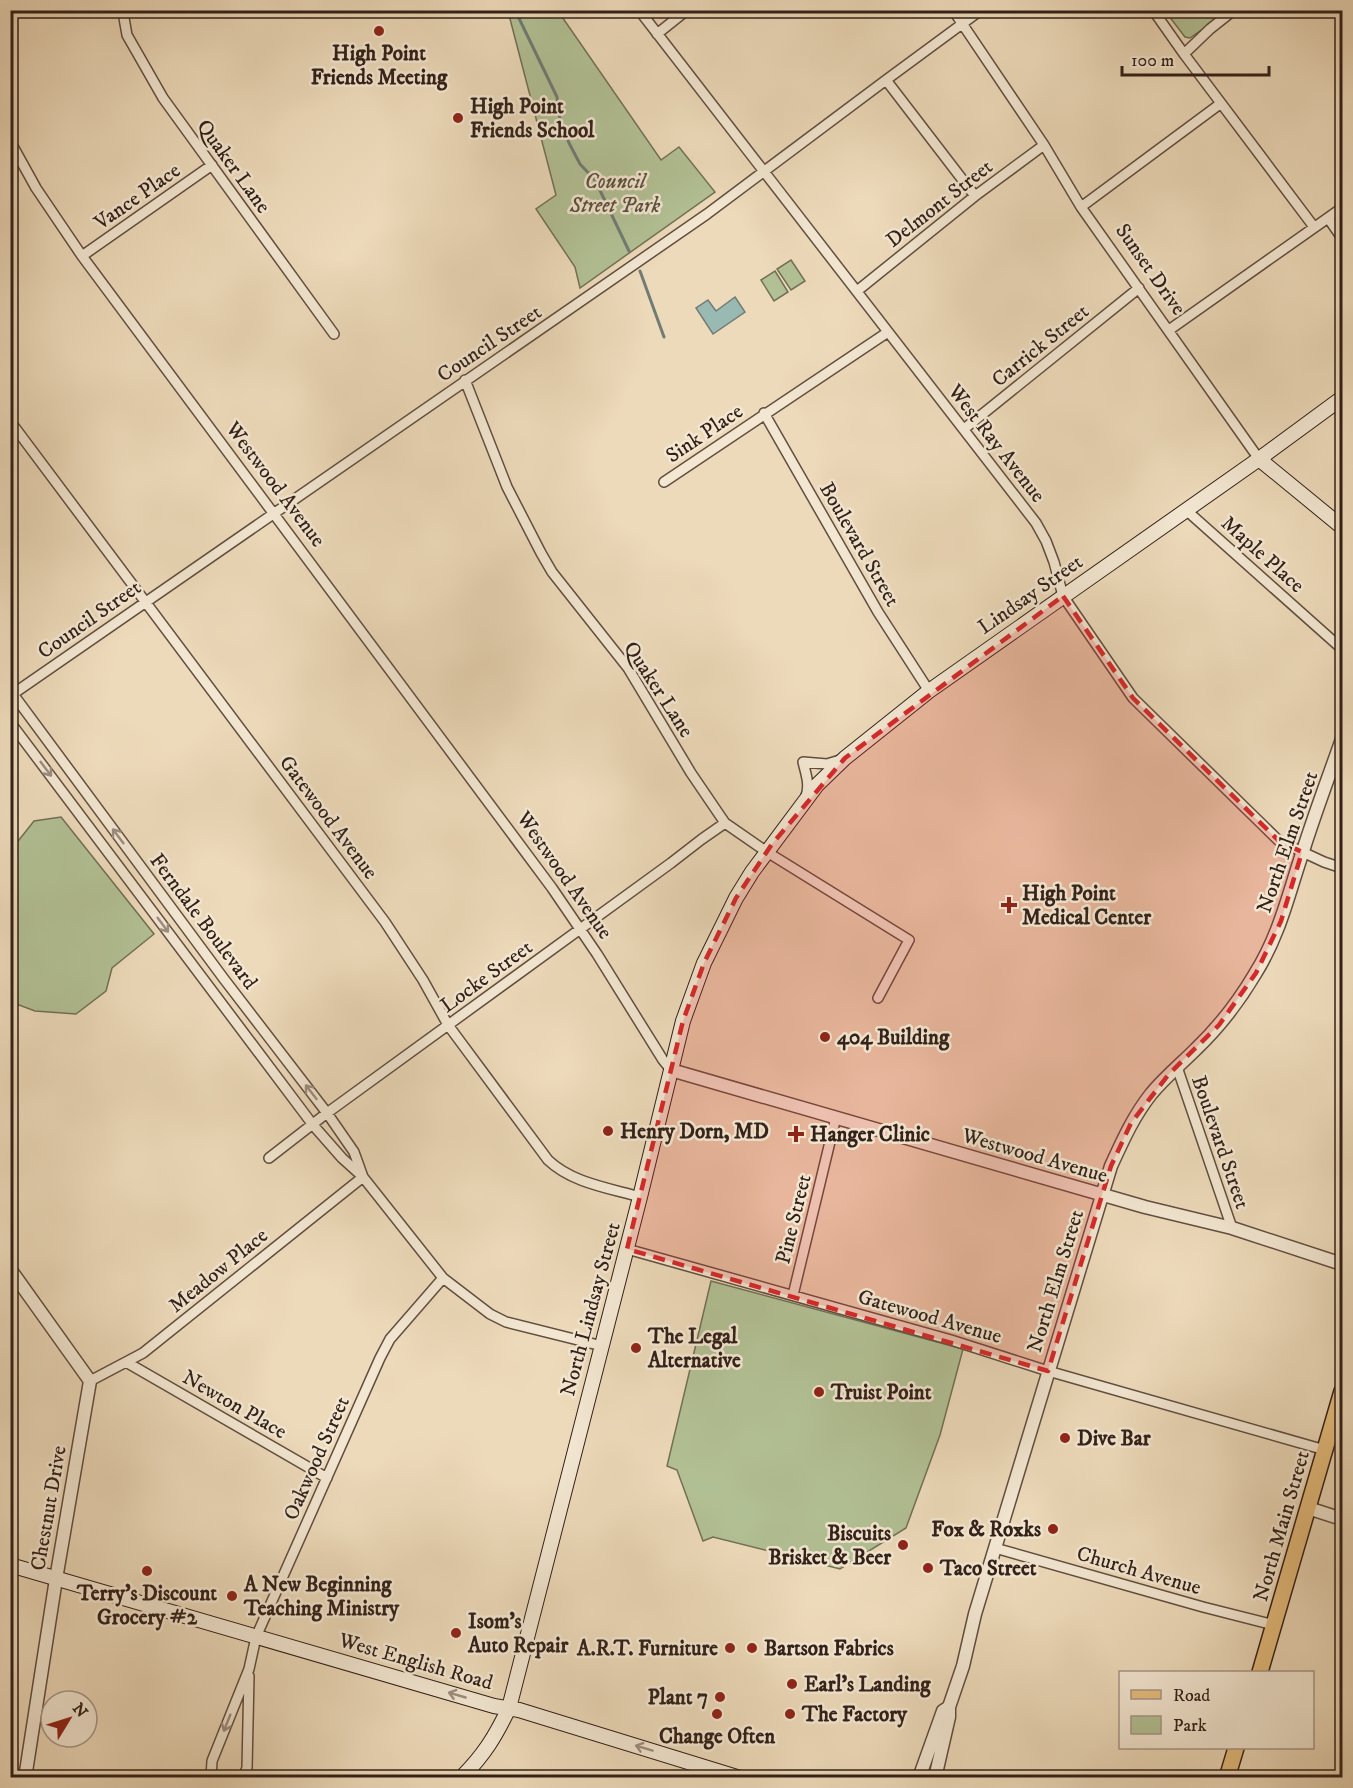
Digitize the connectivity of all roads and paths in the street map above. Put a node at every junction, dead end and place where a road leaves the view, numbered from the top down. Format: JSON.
{"nodes":[{"id":1,"x":126,"y":10,"type":"edge"},
{"id":2,"x":639,"y":10,"type":"edge"},
{"id":3,"x":687,"y":10,"type":"edge"},
{"id":4,"x":953,"y":10,"type":"edge"},
{"id":5,"x":981,"y":10,"type":"edge"},
{"id":6,"x":1154,"y":10,"type":"edge"},
{"id":7,"x":1234,"y":10,"type":"edge"},
{"id":8,"x":962,"y":24,"type":"junction"},
{"id":9,"x":657,"y":34,"type":"junction"},
{"id":10,"x":1184,"y":54,"type":"junction"},
{"id":11,"x":886,"y":80,"type":"junction"},
{"id":12,"x":1220,"y":104,"type":"junction"},
{"id":13,"x":10,"y":141,"type":"edge"},
{"id":14,"x":1044,"y":145,"type":"junction"},
{"id":15,"x":212,"y":165,"type":"junction"},
{"id":16,"x":763,"y":171,"type":"junction"},
{"id":17,"x":975,"y":196,"type":"junction"},
{"id":18,"x":1081,"y":207,"type":"junction"},
{"id":19,"x":1342,"y":208,"type":"edge"},
{"id":20,"x":1328,"y":218,"type":"junction"},
{"id":21,"x":1314,"y":227,"type":"junction"},
{"id":22,"x":1342,"y":238,"type":"edge"},
{"id":23,"x":82,"y":256,"type":"junction"},
{"id":24,"x":1139,"y":288,"type":"junction"},
{"id":25,"x":857,"y":291,"type":"junction"},
{"id":26,"x":1169,"y":330,"type":"junction"},
{"id":27,"x":888,"y":332,"type":"junction"},
{"id":28,"x":334,"y":334,"type":"dead end"},
{"id":29,"x":465,"y":380,"type":"junction"},
{"id":30,"x":1342,"y":398,"type":"edge"},
{"id":31,"x":764,"y":413,"type":"junction"},
{"id":32,"x":10,"y":421,"type":"edge"},
{"id":33,"x":964,"y":429,"type":"junction"},
{"id":34,"x":1259,"y":459,"type":"junction"},
{"id":35,"x":664,"y":482,"type":"dead end"},
{"id":36,"x":1186,"y":510,"type":"junction"},
{"id":37,"x":273,"y":513,"type":"junction"},
{"id":38,"x":1342,"y":527,"type":"edge"},
{"id":39,"x":1063,"y":596,"type":"junction"},
{"id":40,"x":146,"y":602,"type":"junction"},
{"id":41,"x":1342,"y":650,"type":"edge"},
{"id":42,"x":929,"y":691,"type":"junction"},
{"id":43,"x":11,"y":693,"type":"edge"},
{"id":44,"x":10,"y":722,"type":"edge"},
{"id":45,"x":1342,"y":739,"type":"edge"},
{"id":46,"x":844,"y":758,"type":"junction"},
{"id":47,"x":802,"y":804,"type":"junction"},
{"id":48,"x":725,"y":823,"type":"junction"},
{"id":49,"x":767,"y":852,"type":"junction"},
{"id":50,"x":1302,"y":852,"type":"junction"},
{"id":51,"x":1342,"y":868,"type":"edge"},
{"id":52,"x":580,"y":930,"type":"junction"},
{"id":53,"x":878,"y":998,"type":"dead end"},
{"id":54,"x":448,"y":1025,"type":"junction"},
{"id":55,"x":1177,"y":1067,"type":"junction"},
{"id":56,"x":671,"y":1070,"type":"junction"},
{"id":57,"x":327,"y":1113,"type":"junction"},
{"id":58,"x":836,"y":1117,"type":"junction"},
{"id":59,"x":313,"y":1125,"type":"junction"},
{"id":60,"x":269,"y":1158,"type":"dead end"},
{"id":61,"x":363,"y":1177,"type":"junction"},
{"id":62,"x":1102,"y":1195,"type":"junction"},
{"id":63,"x":640,"y":1197,"type":"junction"},
{"id":64,"x":1232,"y":1228,"type":"junction"},
{"id":65,"x":627,"y":1249,"type":"junction"},
{"id":66,"x":1342,"y":1264,"type":"edge"},
{"id":67,"x":10,"y":1269,"type":"edge"},
{"id":68,"x":444,"y":1278,"type":"junction"},
{"id":69,"x":793,"y":1295,"type":"junction"},
{"id":70,"x":602,"y":1346,"type":"junction"},
{"id":71,"x":126,"y":1362,"type":"junction"},
{"id":72,"x":1048,"y":1371,"type":"junction"},
{"id":73,"x":90,"y":1381,"type":"junction"},
{"id":74,"x":1342,"y":1391,"type":"edge"},
{"id":75,"x":1325,"y":1450,"type":"junction"},
{"id":76,"x":327,"y":1478,"type":"junction"},
{"id":77,"x":1308,"y":1508,"type":"junction"},
{"id":78,"x":1342,"y":1519,"type":"edge"},
{"id":79,"x":995,"y":1548,"type":"junction"},
{"id":80,"x":10,"y":1565,"type":"edge"},
{"id":81,"x":56,"y":1579,"type":"junction"},
{"id":82,"x":1274,"y":1625,"type":"junction"},
{"id":83,"x":256,"y":1637,"type":"junction"},
{"id":84,"x":249,"y":1669,"type":"junction"},
{"id":85,"x":1260,"y":1671,"type":"edge"},
{"id":86,"x":949,"y":1707,"type":"junction"},
{"id":87,"x":509,"y":1708,"type":"junction"},
{"id":88,"x":1236,"y":1749,"type":"edge"},
{"id":89,"x":1228,"y":1777,"type":"edge"},
{"id":90,"x":25,"y":1778,"type":"edge"},
{"id":91,"x":211,"y":1778,"type":"edge"},
{"id":92,"x":243,"y":1778,"type":"edge"},
{"id":93,"x":461,"y":1778,"type":"edge"},
{"id":94,"x":740,"y":1778,"type":"edge"},
{"id":95,"x":919,"y":1778,"type":"edge"},
{"id":96,"x":934,"y":1778,"type":"edge"}],
"edges":[{"from":1,"to":15,"type":"street","name":"Quaker Lane"},
{"from":2,"to":9,"type":"street","name":"West Ray Avenue"},
{"from":3,"to":9,"type":"street"},
{"from":4,"to":8,"type":"street","name":"Sunset Drive"},
{"from":5,"to":8,"type":"street","name":"Council Street"},
{"from":6,"to":10,"type":"street"},
{"from":7,"to":10,"type":"street"},
{"from":8,"to":11,"type":"street","name":"Council Street"},
{"from":8,"to":14,"type":"street","name":"Sunset Drive"},
{"from":9,"to":16,"type":"street","name":"West Ray Avenue"},
{"from":10,"to":12,"type":"street"},
{"from":11,"to":16,"type":"street","name":"Council Street"},
{"from":11,"to":17,"type":"street"},
{"from":12,"to":18,"type":"street"},
{"from":12,"to":21,"type":"street"},
{"from":13,"to":23,"type":"street","name":"Westwood Avenue"},
{"from":14,"to":17,"type":"street","name":"Delmont Street"},
{"from":14,"to":18,"type":"street","name":"Sunset Drive"},
{"from":15,"to":23,"type":"street","name":"Vance Place"},
{"from":15,"to":28,"type":"street","name":"Quaker Lane"},
{"from":16,"to":25,"type":"street","name":"West Ray Avenue"},
{"from":16,"to":29,"type":"street","name":"Council Street"},
{"from":17,"to":25,"type":"street","name":"Delmont Street"},
{"from":18,"to":24,"type":"street","name":"Sunset Drive"},
{"from":19,"to":20,"type":"street"},
{"from":20,"to":21,"type":"street"},
{"from":20,"to":22,"type":"street"},
{"from":21,"to":26,"type":"street"},
{"from":23,"to":37,"type":"street","name":"Westwood Avenue"},
{"from":24,"to":26,"type":"street","name":"Sunset Drive"},
{"from":24,"to":33,"type":"street","name":"Carrick Street"},
{"from":25,"to":27,"type":"street","name":"West Ray Avenue"},
{"from":26,"to":34,"type":"street","name":"Sunset Drive"},
{"from":27,"to":31,"type":"street"},
{"from":27,"to":33,"type":"street","name":"West Ray Avenue"},
{"from":29,"to":37,"type":"street","name":"Council Street"},
{"from":29,"to":48,"type":"street","name":"Quaker Lane"},
{"from":30,"to":34,"type":"main road","name":"Lindsay Street"},
{"from":31,"to":35,"type":"street","name":"Sink Place"},
{"from":31,"to":42,"type":"street","name":"Boulevard Street"},
{"from":32,"to":40,"type":"street","name":"Gatewood Avenue"},
{"from":33,"to":39,"type":"street","name":"West Ray Avenue"},
{"from":34,"to":36,"type":"main road","name":"Lindsay Street"},
{"from":34,"to":38,"type":"main road","name":"Sunset Drive"},
{"from":36,"to":39,"type":"main road","name":"Lindsay Street"},
{"from":36,"to":41,"type":"street","name":"Maple Place"},
{"from":37,"to":40,"type":"street","name":"Council Street"},
{"from":37,"to":52,"type":"street","name":"Westwood Avenue"},
{"from":39,"to":42,"type":"main road","name":"Lindsay Street"},
{"from":39,"to":50,"type":"street","name":"West Ray Avenue"},
{"from":40,"to":43,"type":"street","name":"Council Street"},
{"from":40,"to":54,"type":"street","name":"Gatewood Avenue"},
{"from":42,"to":46,"type":"main road","name":"Lindsay Street"},
{"from":57,"to":43,"type":"street","name":"Ferndale Boulevard","one_way":true},
{"from":44,"to":59,"type":"street","name":"Ferndale Boulevard","one_way":true},
{"from":45,"to":50,"type":"street","name":"North Elm Street"},
{"from":46,"to":47,"type":"main road","name":"Lindsay Street"},
{"from":46,"to":47,"type":"street"},
{"from":47,"to":49,"type":"main road","name":"Lindsay Street"},
{"from":48,"to":49,"type":"street","name":"Quaker Lane"},
{"from":48,"to":52,"type":"street","name":"Locke Street"},
{"from":49,"to":53,"type":"street","name":"Quaker Lane"},
{"from":49,"to":56,"type":"main road","name":"North Lindsay Street"},
{"from":50,"to":51,"type":"street","name":"West Ray Avenue"},
{"from":50,"to":55,"type":"street","name":"North Elm Street"},
{"from":52,"to":54,"type":"street","name":"Locke Street"},
{"from":52,"to":56,"type":"street","name":"Westwood Avenue"},
{"from":54,"to":57,"type":"street","name":"Locke Street"},
{"from":54,"to":63,"type":"street","name":"Gatewood Avenue"},
{"from":55,"to":62,"type":"street","name":"North Elm Street"},
{"from":55,"to":64,"type":"street","name":"Boulevard Street"},
{"from":56,"to":58,"type":"street","name":"Westwood Avenue"},
{"from":56,"to":63,"type":"main road","name":"North Lindsay Street"},
{"from":57,"to":59,"type":"street","name":"Locke Street"},
{"from":57,"to":61,"type":"street","name":"Ferndale Boulevard"},
{"from":58,"to":62,"type":"street","name":"Westwood Avenue"},
{"from":58,"to":69,"type":"street","name":"Pine Street"},
{"from":59,"to":60,"type":"street","name":"Locke Street"},
{"from":59,"to":61,"type":"street","name":"Ferndale Boulevard"},
{"from":61,"to":68,"type":"street","name":"Ferndale Boulevard"},
{"from":61,"to":71,"type":"street","name":"Meadow Place"},
{"from":62,"to":64,"type":"street","name":"Westwood Avenue"},
{"from":62,"to":72,"type":"street","name":"North Elm Street"},
{"from":63,"to":65,"type":"main road","name":"North Lindsay Street"},
{"from":64,"to":66,"type":"street","name":"Westwood Avenue"},
{"from":65,"to":69,"type":"street","name":"Gatewood Avenue"},
{"from":65,"to":70,"type":"main road","name":"North Lindsay Street"},
{"from":67,"to":73,"type":"street"},
{"from":68,"to":70,"type":"street","name":"Ferndale Boulevard"},
{"from":68,"to":76,"type":"street","name":"Oakwood Street"},
{"from":69,"to":72,"type":"street","name":"Gatewood Avenue"},
{"from":70,"to":87,"type":"main road","name":"North Lindsay Street"},
{"from":71,"to":73,"type":"street","name":"Meadow Place"},
{"from":71,"to":76,"type":"street","name":"Newton Place"},
{"from":72,"to":75,"type":"street","name":"Gatewood Avenue"},
{"from":72,"to":79,"type":"street","name":"North Elm Street"},
{"from":73,"to":81,"type":"street","name":"Chestnut Drive"},
{"from":74,"to":75,"type":"main road","name":"North Main Street"},
{"from":75,"to":77,"type":"main road","name":"North Main Street"},
{"from":76,"to":83,"type":"street","name":"Oakwood Street"},
{"from":77,"to":78,"type":"street"},
{"from":77,"to":82,"type":"main road","name":"North Main Street"},
{"from":79,"to":82,"type":"street","name":"Church Avenue"},
{"from":79,"to":86,"type":"street","name":"North Elm Street"},
{"from":80,"to":81,"type":"main road","name":"West English Road"},
{"from":81,"to":83,"type":"main road","name":"West English Road"},
{"from":81,"to":90,"type":"street","name":"Chestnut Drive"},
{"from":82,"to":85,"type":"main road","name":"North Main Street"},
{"from":83,"to":84,"type":"street","name":"Oakwood Street"},
{"from":87,"to":83,"type":"main road","name":"West English Road","one_way":true},
{"from":84,"to":91,"type":"street","name":"Oakwood Street","one_way":true},
{"from":84,"to":92,"type":"street","name":"Oakwood Street"},
{"from":86,"to":95,"type":"street","name":"North Elm Street"},
{"from":86,"to":96,"type":"street","name":"North Elm Street"},
{"from":87,"to":93,"type":"main road","name":"North Lindsay Street"},
{"from":94,"to":87,"type":"main road","name":"West English Road","one_way":true},
{"from":88,"to":89,"type":"main road"}]}
